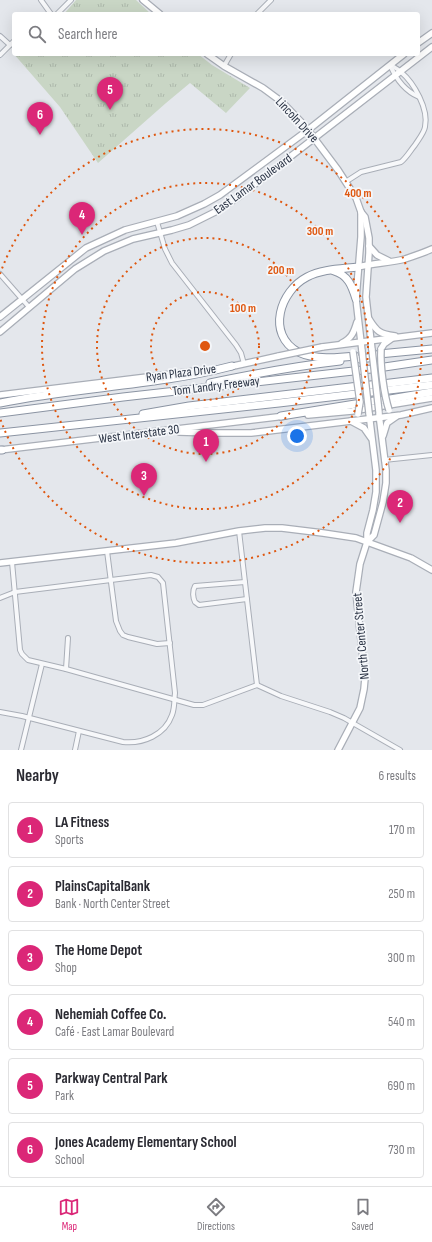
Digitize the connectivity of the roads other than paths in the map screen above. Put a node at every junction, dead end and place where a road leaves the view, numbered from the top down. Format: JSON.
{"nodes":[{"id":1,"x":41,"y":0,"type":"edge"},
{"id":2,"x":71,"y":0,"type":"edge"},
{"id":3,"x":143,"y":0,"type":"edge"},
{"id":4,"x":271,"y":0,"type":"edge"},
{"id":5,"x":50,"y":12,"type":"edge"},
{"id":6,"x":59,"y":12,"type":"edge"},
{"id":7,"x":158,"y":12,"type":"edge"},
{"id":8,"x":259,"y":12,"type":"edge"},
{"id":9,"x":432,"y":33,"type":"edge"},
{"id":10,"x":0,"y":36,"type":"edge"},
{"id":11,"x":420,"y":42,"type":"edge"},
{"id":12,"x":10,"y":45,"type":"joint"},
{"id":13,"x":432,"y":47,"type":"edge"},
{"id":14,"x":0,"y":55,"type":"edge"},
{"id":15,"x":210,"y":56,"type":"edge"},
{"id":16,"x":230,"y":56,"type":"edge"},
{"id":17,"x":401,"y":56,"type":"edge"},
{"id":18,"x":390,"y":65,"type":"junction"},
{"id":19,"x":224,"y":66,"type":"junction"},
{"id":20,"x":401,"y":72,"type":"junction"},
{"id":21,"x":395,"y":76,"type":"junction"},
{"id":22,"x":420,"y":98,"type":"junction"},
{"id":23,"x":308,"y":130,"type":"junction"},
{"id":24,"x":314,"y":138,"type":"junction"},
{"id":25,"x":347,"y":181,"type":"junction"},
{"id":26,"x":361,"y":212,"type":"junction"},
{"id":27,"x":157,"y":222,"type":"junction"},
{"id":28,"x":160,"y":233,"type":"junction"},
{"id":29,"x":369,"y":246,"type":"junction"},
{"id":30,"x":432,"y":249,"type":"edge"},
{"id":31,"x":389,"y":262,"type":"junction"},
{"id":32,"x":368,"y":265,"type":"junction"},
{"id":33,"x":358,"y":267,"type":"junction"},
{"id":34,"x":332,"y":271,"type":"junction"},
{"id":35,"x":0,"y":274,"type":"edge"},
{"id":36,"x":22,"y":299,"type":"junction"},
{"id":37,"x":356,"y":299,"type":"junction"},
{"id":38,"x":29,"y":307,"type":"junction"},
{"id":39,"x":367,"y":316,"type":"junction"},
{"id":40,"x":0,"y":317,"type":"edge"},
{"id":41,"x":358,"y":318,"type":"junction"},
{"id":42,"x":0,"y":332,"type":"edge"},
{"id":43,"x":432,"y":333,"type":"edge"},
{"id":44,"x":403,"y":337,"type":"junction"},
{"id":45,"x":393,"y":338,"type":"junction"},
{"id":46,"x":371,"y":341,"type":"junction"},
{"id":47,"x":361,"y":342,"type":"junction"},
{"id":48,"x":338,"y":345,"type":"junction"},
{"id":49,"x":432,"y":349,"type":"edge"},
{"id":50,"x":377,"y":354,"type":"junction"},
{"id":51,"x":358,"y":356,"type":"junction"},
{"id":52,"x":432,"y":360,"type":"edge"},
{"id":53,"x":244,"y":364,"type":"junction"},
{"id":54,"x":232,"y":366,"type":"junction"},
{"id":55,"x":432,"y":378,"type":"edge"},
{"id":56,"x":432,"y":385,"type":"edge"},
{"id":57,"x":175,"y":391,"type":"junction"},
{"id":58,"x":432,"y":392,"type":"edge"},
{"id":59,"x":0,"y":395,"type":"edge"},
{"id":60,"x":432,"y":398,"type":"edge"},
{"id":61,"x":0,"y":403,"type":"edge"},
{"id":62,"x":432,"y":408,"type":"edge"},
{"id":63,"x":0,"y":413,"type":"edge"},
{"id":64,"x":370,"y":413,"type":"junction"},
{"id":65,"x":379,"y":414,"type":"junction"},
{"id":66,"x":399,"y":415,"type":"junction"},
{"id":67,"x":281,"y":416,"type":"junction"},
{"id":68,"x":350,"y":420,"type":"junction"},
{"id":69,"x":88,"y":424,"type":"junction"},
{"id":70,"x":165,"y":431,"type":"junction"},
{"id":71,"x":0,"y":434,"type":"edge"},
{"id":72,"x":372,"y":440,"type":"junction"},
{"id":73,"x":382,"y":442,"type":"junction"},
{"id":74,"x":0,"y":450,"type":"edge"},
{"id":75,"x":432,"y":455,"type":"edge"},
{"id":76,"x":384,"y":460,"type":"junction"},
{"id":77,"x":239,"y":531,"type":"junction"},
{"id":78,"x":367,"y":542,"type":"junction"},
{"id":79,"x":108,"y":551,"type":"junction"},
{"id":80,"x":12,"y":562,"type":"junction"},
{"id":81,"x":0,"y":564,"type":"edge"},
{"id":82,"x":432,"y":570,"type":"edge"},
{"id":83,"x":112,"y":580,"type":"junction"},
{"id":84,"x":245,"y":582,"type":"junction"},
{"id":85,"x":15,"y":592,"type":"junction"},
{"id":86,"x":0,"y":598,"type":"edge"},
{"id":87,"x":246,"y":599,"type":"junction"},
{"id":88,"x":68,"y":638,"type":"dead end"},
{"id":89,"x":170,"y":643,"type":"junction"},
{"id":90,"x":42,"y":664,"type":"junction"},
{"id":91,"x":66,"y":669,"type":"junction"},
{"id":92,"x":257,"y":686,"type":"junction"},
{"id":93,"x":174,"y":700,"type":"junction"},
{"id":94,"x":0,"y":712,"type":"edge"},
{"id":95,"x":28,"y":717,"type":"junction"},
{"id":96,"x":353,"y":723,"type":"junction"},
{"id":97,"x":80,"y":731,"type":"junction"},
{"id":98,"x":20,"y":750,"type":"edge"},
{"id":99,"x":75,"y":750,"type":"edge"},
{"id":100,"x":338,"y":750,"type":"edge"},
{"id":101,"x":400,"y":750,"type":"edge"}],
"edges":[{"from":1,"to":5,"type":"street"},
{"from":2,"to":6,"type":"street"},
{"from":3,"to":7,"type":"main road"},
{"from":4,"to":8,"type":"street"},
{"from":9,"to":11,"type":"main road"},
{"from":10,"to":12,"type":"street"},
{"from":12,"to":14,"type":"street"},
{"from":13,"to":20,"type":"main road","name":"East Lamar Boulevard"},
{"from":15,"to":19,"type":"main road","name":"Lincoln Drive"},
{"from":16,"to":19,"type":"street"},
{"from":17,"to":18,"type":"main road","name":"East Lamar Boulevard"},
{"from":18,"to":20,"type":"street"},
{"from":18,"to":21,"type":"street"},
{"from":18,"to":23,"type":"main road","name":"East Lamar Boulevard"},
{"from":19,"to":23,"type":"main road","name":"Lincoln Drive"},
{"from":20,"to":21,"type":"main road","name":"East Lamar Boulevard"},
{"from":20,"to":22,"type":"street"},
{"from":21,"to":22,"type":"street"},
{"from":21,"to":24,"type":"main road","name":"East Lamar Boulevard"},
{"from":22,"to":25,"type":"street"},
{"from":23,"to":24,"type":"main road","name":"Lincoln Drive"},
{"from":23,"to":27,"type":"main road","name":"East Lamar Boulevard"},
{"from":24,"to":25,"type":"main road","name":"Lincoln Drive"},
{"from":24,"to":28,"type":"main road","name":"East Lamar Boulevard"},
{"from":25,"to":26,"type":"main road","name":"Lincoln Drive"},
{"from":26,"to":29,"type":"main road","name":"Lincoln Drive"},
{"from":26,"to":33,"type":"main road","name":"Lincoln Drive"},
{"from":27,"to":28,"type":"street"},
{"from":27,"to":36,"type":"main road","name":"East Lamar Boulevard"},
{"from":28,"to":38,"type":"main road","name":"East Lamar Boulevard"},
{"from":28,"to":53,"type":"street"},
{"from":29,"to":31,"type":"main road"},
{"from":29,"to":32,"type":"main road","name":"Lincoln Drive"},
{"from":30,"to":31,"type":"main road"},
{"from":31,"to":32,"type":"main road"},
{"from":32,"to":33,"type":"main road"},
{"from":32,"to":39,"type":"main road","name":"Lincoln Drive"},
{"from":33,"to":34,"type":"highway"},
{"from":33,"to":37,"type":"main road","name":"Lincoln Drive"},
{"from":34,"to":37,"type":"highway"},
{"from":34,"to":51,"type":"highway"},
{"from":35,"to":36,"type":"street"},
{"from":36,"to":38,"type":"street"},
{"from":36,"to":40,"type":"main road","name":"East Lamar Boulevard"},
{"from":37,"to":41,"type":"main road","name":"Lincoln Drive"},
{"from":38,"to":42,"type":"main road","name":"East Lamar Boulevard"},
{"from":39,"to":44,"type":"main road"},
{"from":39,"to":46,"type":"main road","name":"Lincoln Drive"},
{"from":41,"to":47,"type":"main road","name":"Lincoln Drive"},
{"from":41,"to":48,"type":"main road"},
{"from":43,"to":44,"type":"main road","name":"Ryan Plaza Drive"},
{"from":44,"to":45,"type":"main road","name":"Ryan Plaza Drive"},
{"from":45,"to":46,"type":"main road","name":"Ryan Plaza Drive"},
{"from":45,"to":50,"type":"main road"},
{"from":46,"to":47,"type":"main road","name":"Ryan Plaza Drive"},
{"from":46,"to":50,"type":"main road","name":"North Center Street"},
{"from":47,"to":48,"type":"main road","name":"Ryan Plaza Drive"},
{"from":47,"to":51,"type":"main road","name":"North Center Street"},
{"from":48,"to":51,"type":"main road"},
{"from":48,"to":53,"type":"main road","name":"Ryan Plaza Drive","bridge":true},
{"from":49,"to":50,"type":"highway"},
{"from":50,"to":51,"type":"highway"},
{"from":50,"to":65,"type":"main road","name":"North Center Street","bridge":true},
{"from":50,"to":66,"type":"main road","bridge":true},
{"from":51,"to":57,"type":"highway"},
{"from":51,"to":64,"type":"main road","name":"North Center Street","bridge":true},
{"from":51,"to":68,"type":"main road","bridge":true},
{"from":52,"to":57,"type":"highway","name":"Tom Landry Freeway"},
{"from":53,"to":54,"type":"main road","name":"Ryan Plaza Drive"},
{"from":54,"to":59,"type":"main road","name":"Ryan Plaza Drive"},
{"from":54,"to":61,"type":"highway"},
{"from":55,"to":69,"type":"highway"},
{"from":56,"to":69,"type":"highway","name":"Tom Landry Freeway"},
{"from":57,"to":63,"type":"highway","name":"Tom Landry Freeway"},
{"from":58,"to":67,"type":"highway"},
{"from":60,"to":64,"type":"main road"},
{"from":62,"to":66,"type":"main road"},
{"from":64,"to":65,"type":"main road"},
{"from":64,"to":67,"type":"main road","name":"West Interstate 30"},
{"from":64,"to":68,"type":"main road"},
{"from":64,"to":72,"type":"main road","name":"North Center Street"},
{"from":65,"to":66,"type":"main road"},
{"from":65,"to":73,"type":"main road","name":"North Center Street"},
{"from":66,"to":73,"type":"main road"},
{"from":67,"to":70,"type":"main road","name":"West Interstate 30"},
{"from":68,"to":70,"type":"main road"},
{"from":68,"to":72,"type":"main road"},
{"from":69,"to":71,"type":"highway","name":"Tom Landry Freeway"},
{"from":70,"to":74,"type":"main road","name":"West Interstate 30"},
{"from":72,"to":78,"type":"main road","name":"North Center Street"},
{"from":73,"to":76,"type":"main road","name":"North Center Street"},
{"from":75,"to":76,"type":"street"},
{"from":76,"to":78,"type":"main road","name":"North Center Street"},
{"from":77,"to":78,"type":"main road"},
{"from":77,"to":79,"type":"main road"},
{"from":77,"to":84,"type":"street"},
{"from":78,"to":82,"type":"main road"},
{"from":78,"to":96,"type":"main road","name":"North Center Street"},
{"from":79,"to":80,"type":"main road"},
{"from":79,"to":83,"type":"street"},
{"from":80,"to":81,"type":"main road"},
{"from":80,"to":85,"type":"street"},
{"from":83,"to":85,"type":"street"},
{"from":83,"to":89,"type":"street"},
{"from":83,"to":89,"type":"street"},
{"from":84,"to":87,"type":"street"},
{"from":84,"to":87,"type":"street"},
{"from":85,"to":86,"type":"street"},
{"from":85,"to":90,"type":"street"},
{"from":87,"to":92,"type":"street"},
{"from":88,"to":91,"type":"street"},
{"from":89,"to":93,"type":"street"},
{"from":90,"to":91,"type":"street"},
{"from":90,"to":95,"type":"street"},
{"from":91,"to":93,"type":"street"},
{"from":92,"to":93,"type":"street"},
{"from":92,"to":96,"type":"street"},
{"from":93,"to":97,"type":"street"},
{"from":94,"to":95,"type":"street"},
{"from":95,"to":97,"type":"street"},
{"from":95,"to":98,"type":"street"},
{"from":96,"to":100,"type":"main road","name":"North Center Street"},
{"from":96,"to":101,"type":"street"},
{"from":97,"to":99,"type":"street"}]}
